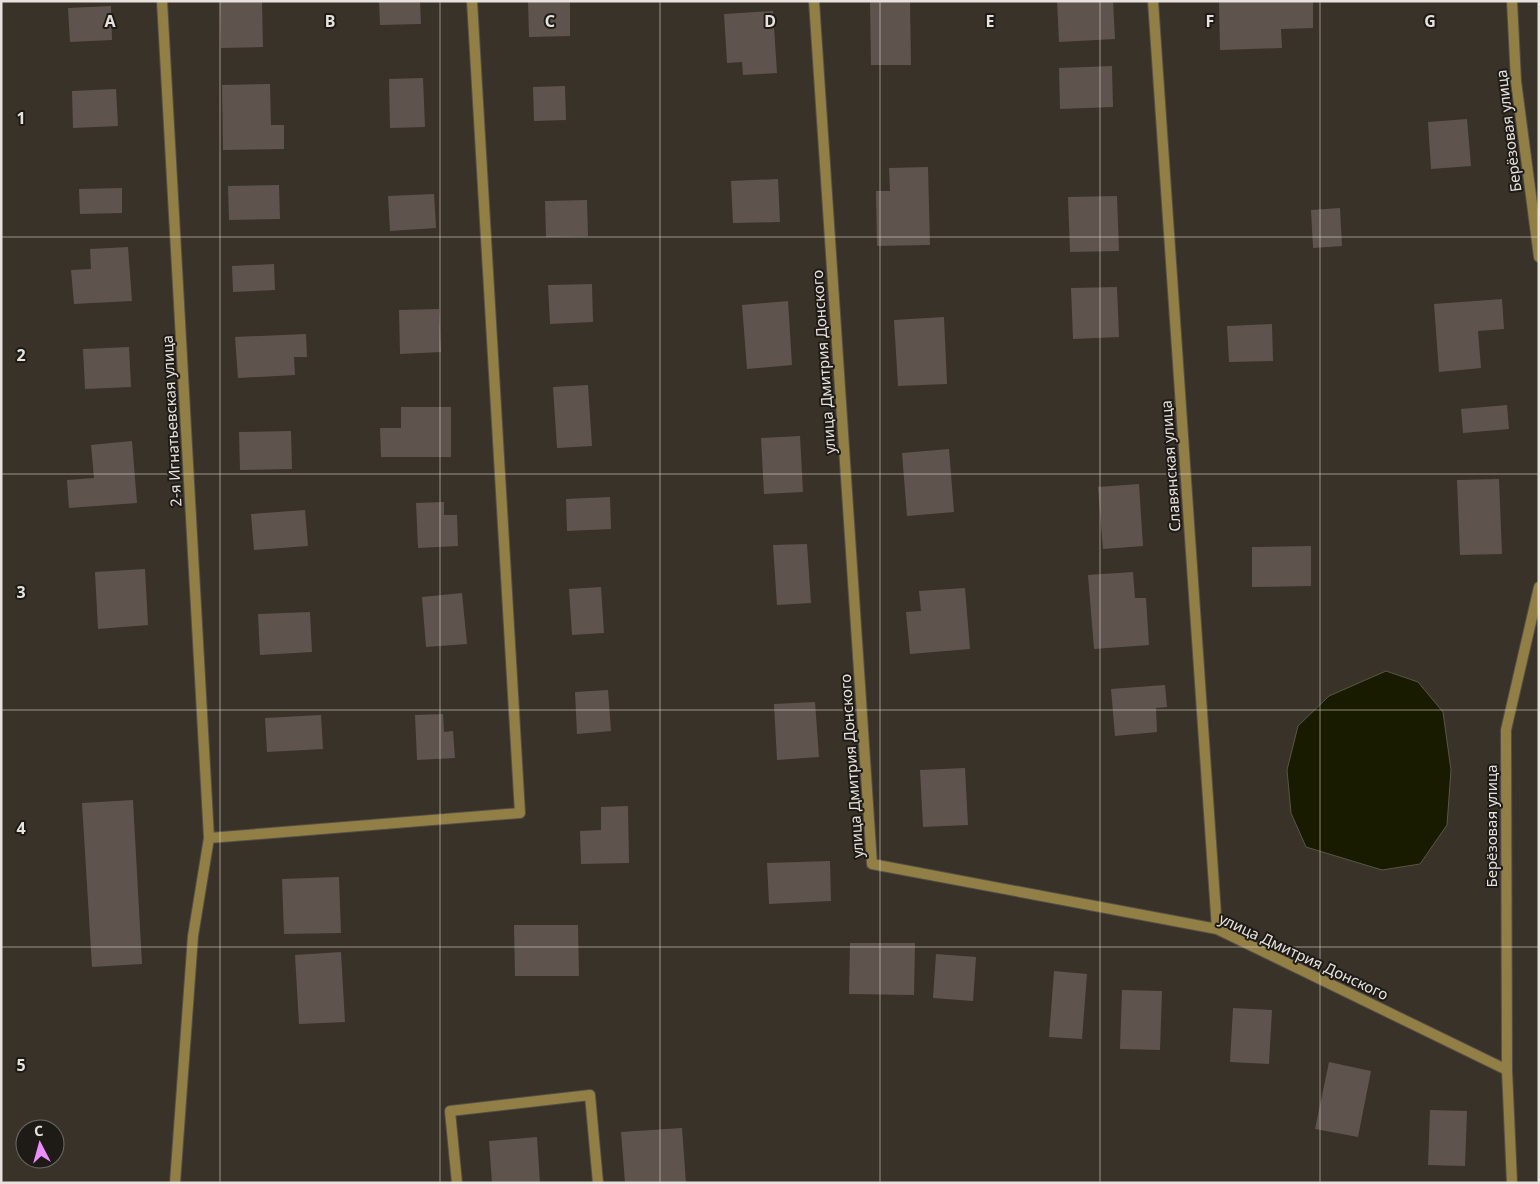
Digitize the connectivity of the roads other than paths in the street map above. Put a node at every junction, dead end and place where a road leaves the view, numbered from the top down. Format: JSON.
{"nodes":[{"id":1,"x":162,"y":1,"type":"edge"},
{"id":2,"x":472,"y":1,"type":"edge"},
{"id":3,"x":814,"y":1,"type":"edge"},
{"id":4,"x":1153,"y":1,"type":"edge"},
{"id":5,"x":1512,"y":1,"type":"edge"},
{"id":6,"x":1539,"y":257,"type":"edge"},
{"id":7,"x":1539,"y":586,"type":"edge"},
{"id":8,"x":209,"y":838,"type":"junction"},
{"id":9,"x":1217,"y":929,"type":"junction"},
{"id":10,"x":1507,"y":1070,"type":"junction"},
{"id":11,"x":175,"y":1183,"type":"edge"},
{"id":12,"x":457,"y":1183,"type":"edge"},
{"id":13,"x":598,"y":1183,"type":"edge"},
{"id":14,"x":1512,"y":1183,"type":"edge"}],
"edges":[{"from":1,"to":8,"type":"street","name":"2-я Игнатьевская улица"},
{"from":2,"to":8,"type":"street"},
{"from":3,"to":9,"type":"street","name":"улица Дмитрия Донского"},
{"from":4,"to":9,"type":"street","name":"Славянская улица"},
{"from":5,"to":6,"type":"street","name":"Берёзовая улица"},
{"from":7,"to":10,"type":"street","name":"Берёзовая улица"},
{"from":8,"to":11,"type":"street","name":"2-я Игнатьевская улица"},
{"from":9,"to":10,"type":"street","name":"улица Дмитрия Донского"},
{"from":10,"to":14,"type":"street"},
{"from":12,"to":13,"type":"street"}]}
